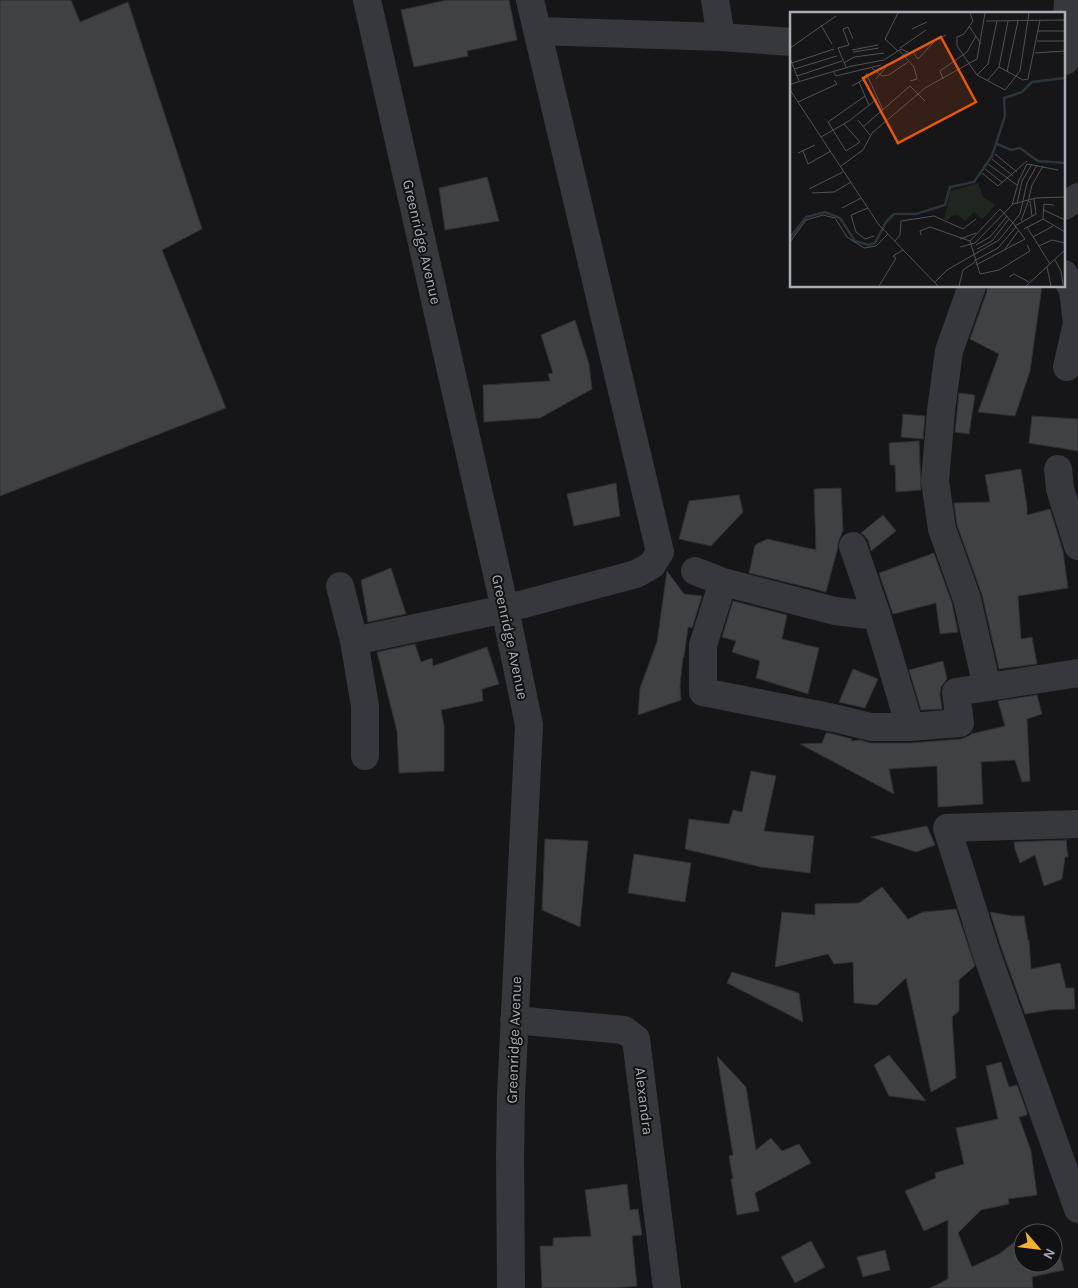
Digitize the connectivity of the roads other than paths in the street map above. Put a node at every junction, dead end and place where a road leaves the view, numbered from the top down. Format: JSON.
{"nodes":[{"id":1,"x":367,"y":0,"type":"edge"},
{"id":2,"x":530,"y":0,"type":"edge"},
{"id":3,"x":715,"y":0,"type":"edge"},
{"id":4,"x":1068,"y":0,"type":"edge"},
{"id":5,"x":1066,"y":30,"type":"edge"},
{"id":6,"x":538,"y":31,"type":"junction"},
{"id":7,"x":721,"y":37,"type":"junction"},
{"id":8,"x":790,"y":42,"type":"edge"},
{"id":9,"x":1078,"y":196,"type":"edge"},
{"id":10,"x":1066,"y":205,"type":"edge"},
{"id":11,"x":1066,"y":278,"type":"edge"},
{"id":12,"x":971,"y":288,"type":"edge"},
{"id":13,"x":1067,"y":367,"type":"dead end"},
{"id":14,"x":1058,"y":469,"type":"dead end"},
{"id":15,"x":853,"y":546,"type":"dead end"},
{"id":16,"x":1078,"y":546,"type":"edge"},
{"id":17,"x":695,"y":571,"type":"dead end"},
{"id":18,"x":723,"y":582,"type":"junction"},
{"id":19,"x":340,"y":586,"type":"dead end"},
{"id":20,"x":505,"y":609,"type":"junction"},
{"id":21,"x":877,"y":616,"type":"junction"},
{"id":22,"x":354,"y":641,"type":"junction"},
{"id":23,"x":1078,"y":673,"type":"edge"},
{"id":24,"x":987,"y":687,"type":"junction"},
{"id":25,"x":910,"y":727,"type":"junction"},
{"id":26,"x":365,"y":756,"type":"dead end"},
{"id":27,"x":1078,"y":824,"type":"edge"},
{"id":28,"x":514,"y":1020,"type":"junction"},
{"id":29,"x":1078,"y":1209,"type":"edge"},
{"id":30,"x":511,"y":1288,"type":"edge"},
{"id":31,"x":667,"y":1288,"type":"edge"}],
"edges":[{"from":1,"to":20,"type":"street","name":"Greenridge Avenue"},
{"from":2,"to":6,"type":"street"},
{"from":3,"to":7,"type":"street"},
{"from":4,"to":5,"type":"street"},
{"from":6,"to":7,"type":"street"},
{"from":6,"to":20,"type":"street"},
{"from":7,"to":8,"type":"street"},
{"from":9,"to":10,"type":"street"},
{"from":11,"to":13,"type":"street"},
{"from":12,"to":24,"type":"street"},
{"from":14,"to":16,"type":"street"},
{"from":15,"to":21,"type":"street"},
{"from":17,"to":18,"type":"street"},
{"from":18,"to":21,"type":"street"},
{"from":18,"to":25,"type":"street"},
{"from":19,"to":22,"type":"street"},
{"from":20,"to":22,"type":"street"},
{"from":20,"to":28,"type":"street","name":"Greenridge Avenue"},
{"from":21,"to":25,"type":"street"},
{"from":22,"to":26,"type":"street"},
{"from":23,"to":24,"type":"street"},
{"from":24,"to":25,"type":"street"},
{"from":27,"to":29,"type":"street"},
{"from":28,"to":30,"type":"street","name":"Greenridge Avenue"},
{"from":28,"to":31,"type":"street","name":"Alexandra"}]}
